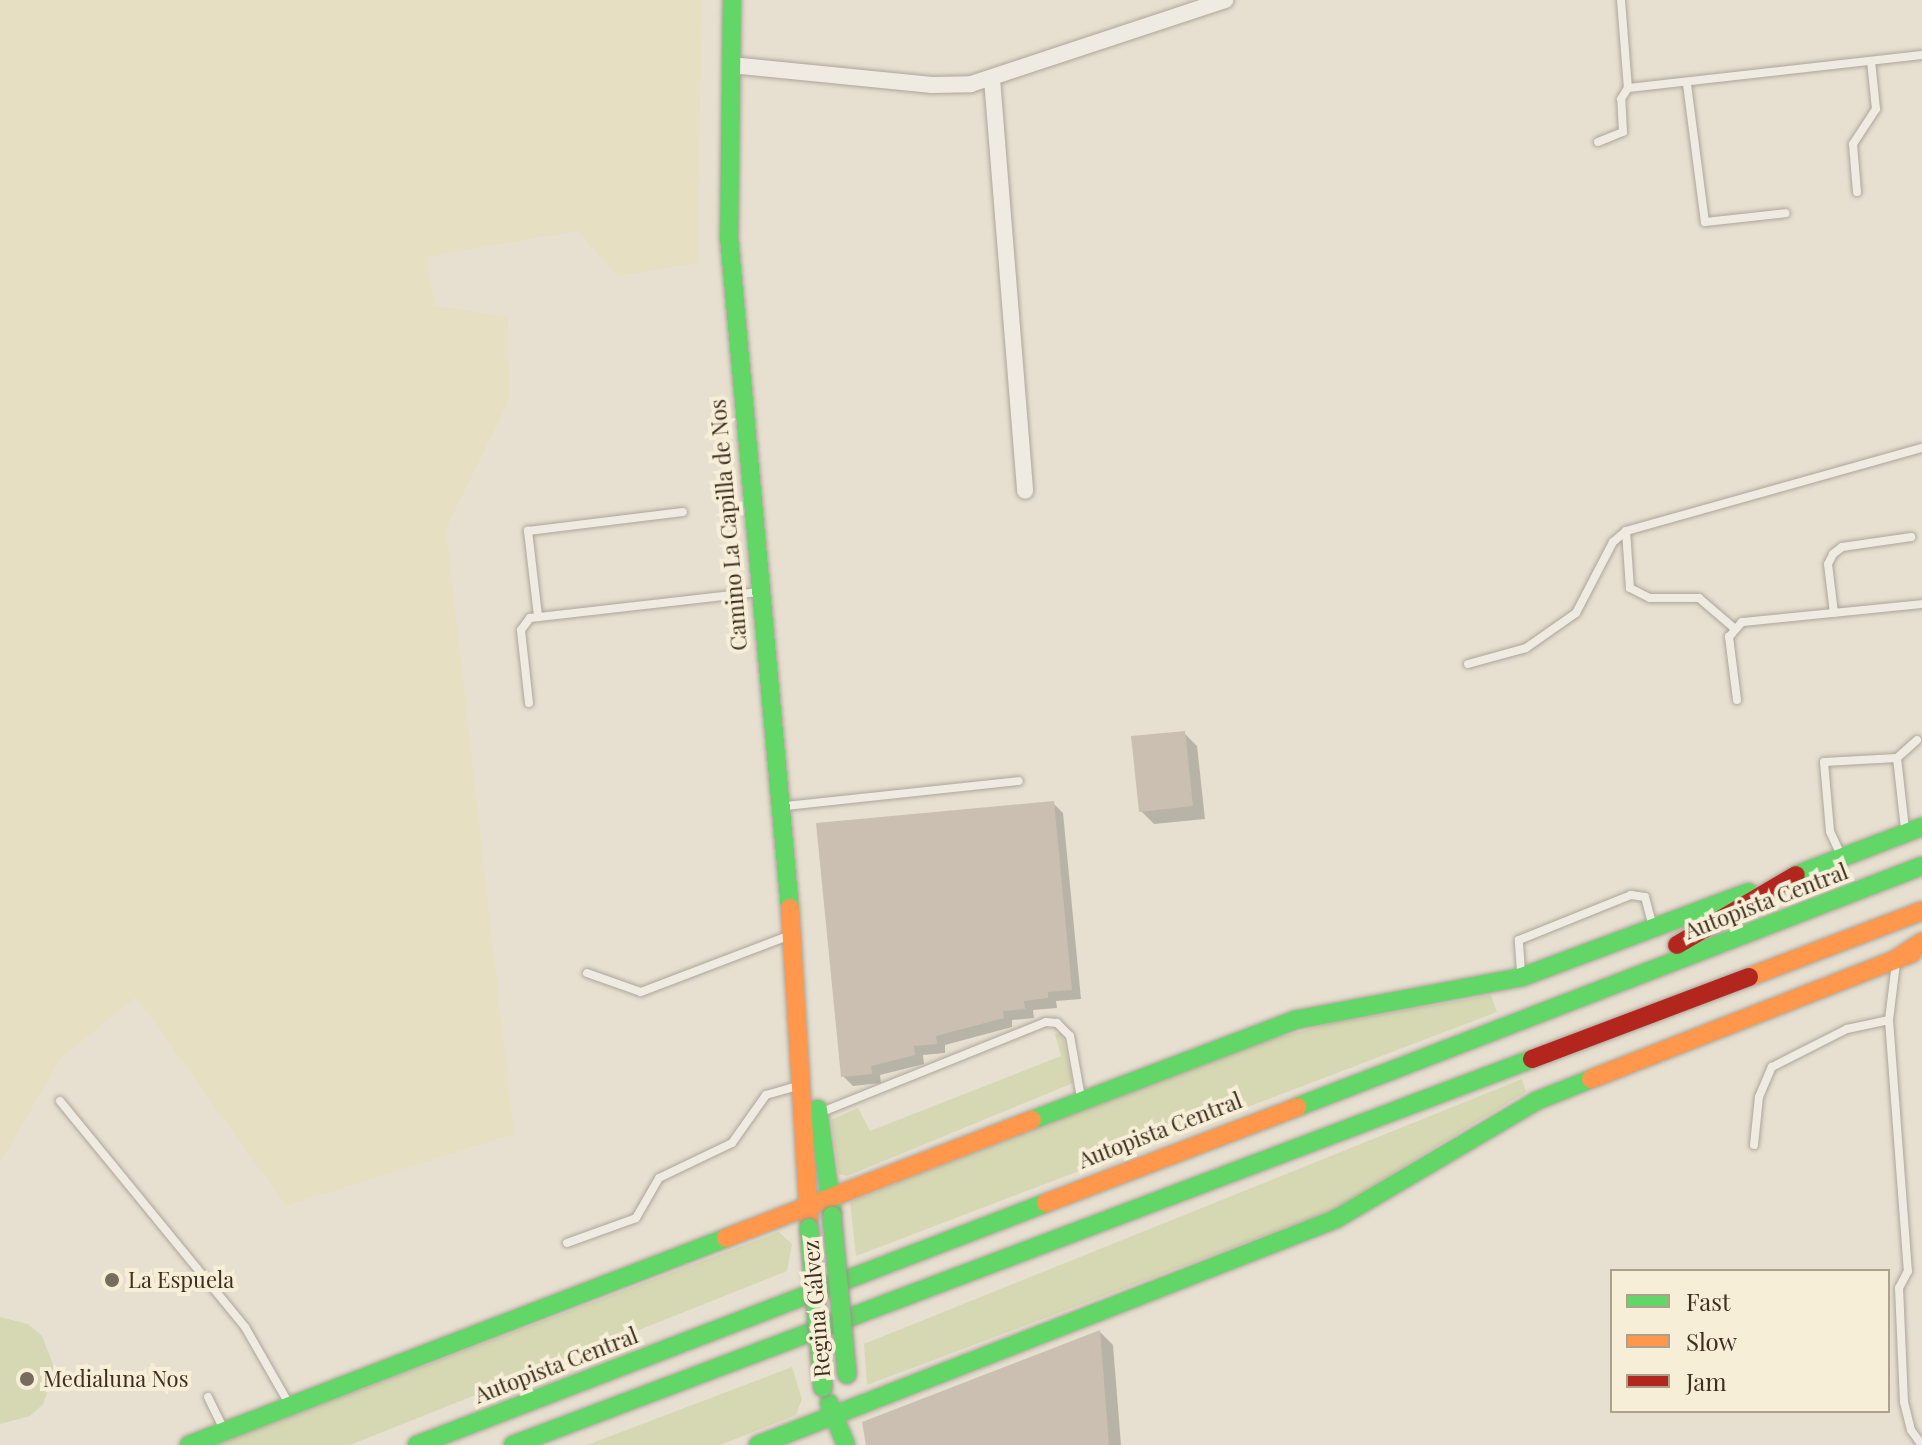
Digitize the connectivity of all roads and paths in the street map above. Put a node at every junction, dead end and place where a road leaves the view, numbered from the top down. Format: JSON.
{"nodes":[{"id":1,"x":732,"y":0,"type":"edge"},
{"id":2,"x":1225,"y":0,"type":"edge"},
{"id":3,"x":1621,"y":0,"type":"edge"},
{"id":4,"x":1922,"y":55,"type":"edge"},
{"id":5,"x":1871,"y":61,"type":"junction"},
{"id":6,"x":731,"y":65,"type":"junction"},
{"id":7,"x":992,"y":79,"type":"junction"},
{"id":8,"x":1687,"y":84,"type":"junction"},
{"id":9,"x":1628,"y":88,"type":"junction"},
{"id":10,"x":1598,"y":142,"type":"dead end"},
{"id":11,"x":1857,"y":192,"type":"dead end"},
{"id":12,"x":1786,"y":213,"type":"dead end"},
{"id":13,"x":1922,"y":448,"type":"edge"},
{"id":14,"x":1025,"y":491,"type":"dead end"},
{"id":15,"x":683,"y":512,"type":"dead end"},
{"id":16,"x":1626,"y":531,"type":"junction"},
{"id":17,"x":1911,"y":537,"type":"dead end"},
{"id":18,"x":757,"y":592,"type":"junction"},
{"id":19,"x":1922,"y":604,"type":"edge"},
{"id":20,"x":1834,"y":613,"type":"junction"},
{"id":21,"x":538,"y":616,"type":"junction"},
{"id":22,"x":1734,"y":628,"type":"junction"},
{"id":23,"x":1468,"y":664,"type":"dead end"},
{"id":24,"x":1737,"y":700,"type":"dead end"},
{"id":25,"x":529,"y":703,"type":"dead end"},
{"id":26,"x":1917,"y":740,"type":"dead end"},
{"id":27,"x":1897,"y":758,"type":"junction"},
{"id":28,"x":1019,"y":781,"type":"dead end"},
{"id":29,"x":778,"y":807,"type":"junction"},
{"id":30,"x":1914,"y":830,"type":"edge"},
{"id":31,"x":1842,"y":858,"type":"junction"},
{"id":32,"x":1922,"y":866,"type":"edge"},
{"id":33,"x":1796,"y":875,"type":"junction"},
{"id":34,"x":1922,"y":911,"type":"edge"},
{"id":35,"x":1653,"y":927,"type":"junction"},
{"id":36,"x":791,"y":934,"type":"junction"},
{"id":37,"x":1922,"y":942,"type":"edge"},
{"id":38,"x":1922,"y":949,"type":"edge"},
{"id":39,"x":1896,"y":959,"type":"junction"},
{"id":40,"x":587,"y":973,"type":"dead end"},
{"id":41,"x":1522,"y":977,"type":"junction"},
{"id":42,"x":1597,"y":993,"type":"junction"},
{"id":43,"x":1889,"y":1020,"type":"junction"},
{"id":44,"x":802,"y":1045,"type":"junction"},
{"id":45,"x":802,"y":1084,"type":"junction"},
{"id":46,"x":1081,"y":1099,"type":"junction"},
{"id":47,"x":60,"y":1101,"type":"dead end"},
{"id":48,"x":819,"y":1113,"type":"junction"},
{"id":49,"x":1754,"y":1145,"type":"dead end"},
{"id":50,"x":830,"y":1197,"type":"junction"},
{"id":51,"x":809,"y":1205,"type":"junction"},
{"id":52,"x":567,"y":1243,"type":"dead end"},
{"id":53,"x":208,"y":1397,"type":"dead end"},
{"id":54,"x":290,"y":1405,"type":"junction"},
{"id":55,"x":836,"y":1415,"type":"junction"},
{"id":56,"x":225,"y":1431,"type":"junction"},
{"id":57,"x":189,"y":1445,"type":"edge"},
{"id":58,"x":417,"y":1445,"type":"edge"},
{"id":59,"x":513,"y":1445,"type":"edge"},
{"id":60,"x":758,"y":1445,"type":"edge"},
{"id":61,"x":846,"y":1445,"type":"edge"},
{"id":62,"x":1922,"y":1445,"type":"edge"}],
"edges":[{"from":1,"to":6,"type":"main road","name":"Camino La Capilla de Nos"},
{"from":2,"to":7,"type":"street"},
{"from":3,"to":9,"type":"lane"},
{"from":4,"to":5,"type":"lane"},
{"from":5,"to":8,"type":"lane"},
{"from":5,"to":11,"type":"lane"},
{"from":6,"to":7,"type":"street"},
{"from":6,"to":18,"type":"main road","name":"Camino La Capilla de Nos"},
{"from":7,"to":14,"type":"street"},
{"from":8,"to":9,"type":"lane"},
{"from":8,"to":12,"type":"lane"},
{"from":9,"to":10,"type":"lane"},
{"from":13,"to":16,"type":"lane"},
{"from":15,"to":21,"type":"lane"},
{"from":16,"to":22,"type":"lane"},
{"from":16,"to":23,"type":"lane"},
{"from":17,"to":20,"type":"lane"},
{"from":18,"to":21,"type":"lane"},
{"from":18,"to":29,"type":"main road","name":"Camino La Capilla de Nos"},
{"from":19,"to":20,"type":"lane"},
{"from":20,"to":22,"type":"lane"},
{"from":21,"to":25,"type":"lane"},
{"from":22,"to":24,"type":"lane"},
{"from":26,"to":27,"type":"lane"},
{"from":27,"to":30,"type":"lane"},
{"from":27,"to":31,"type":"lane"},
{"from":28,"to":29,"type":"lane"},
{"from":29,"to":36,"type":"main road","name":"Camino La Capilla de Nos"},
{"from":30,"to":31,"type":"main road"},
{"from":31,"to":33,"type":"main road"},
{"from":32,"to":42,"type":"main road","name":"Autopista Central"},
{"from":33,"to":35,"type":"main road"},
{"from":33,"to":42,"type":"main road"},
{"from":34,"to":59,"type":"main road"},
{"from":35,"to":41,"type":"main road"},
{"from":35,"to":41,"type":"lane"},
{"from":36,"to":40,"type":"lane"},
{"from":36,"to":44,"type":"main road","name":"Camino La Capilla de Nos"},
{"from":37,"to":39,"type":"main road"},
{"from":38,"to":39,"type":"main road"},
{"from":39,"to":43,"type":"lane"},
{"from":39,"to":55,"type":"main road"},
{"from":41,"to":46,"type":"main road"},
{"from":42,"to":58,"type":"main road","name":"Autopista Central"},
{"from":43,"to":49,"type":"lane"},
{"from":43,"to":62,"type":"lane"},
{"from":44,"to":45,"type":"main road","name":"Camino La Capilla de Nos"},
{"from":44,"to":48,"type":"main road","name":"Camino La Capilla de Nos"},
{"from":45,"to":51,"type":"main road","name":"Camino La Capilla de Nos"},
{"from":45,"to":52,"type":"lane"},
{"from":46,"to":48,"type":"lane"},
{"from":46,"to":50,"type":"main road"},
{"from":47,"to":54,"type":"lane"},
{"from":48,"to":50,"type":"main road","name":"Camino La Capilla de Nos"},
{"from":50,"to":51,"type":"main road"},
{"from":50,"to":55,"type":"main road","name":"Regina Gálvez","bridge":true},
{"from":51,"to":54,"type":"main road"},
{"from":51,"to":55,"type":"main road","name":"Regina Gálvez","bridge":true},
{"from":53,"to":56,"type":"lane"},
{"from":54,"to":56,"type":"main road"},
{"from":55,"to":60,"type":"main road"},
{"from":55,"to":61,"type":"main road","name":"Regina Gálvez"},
{"from":56,"to":57,"type":"main road"}]}
